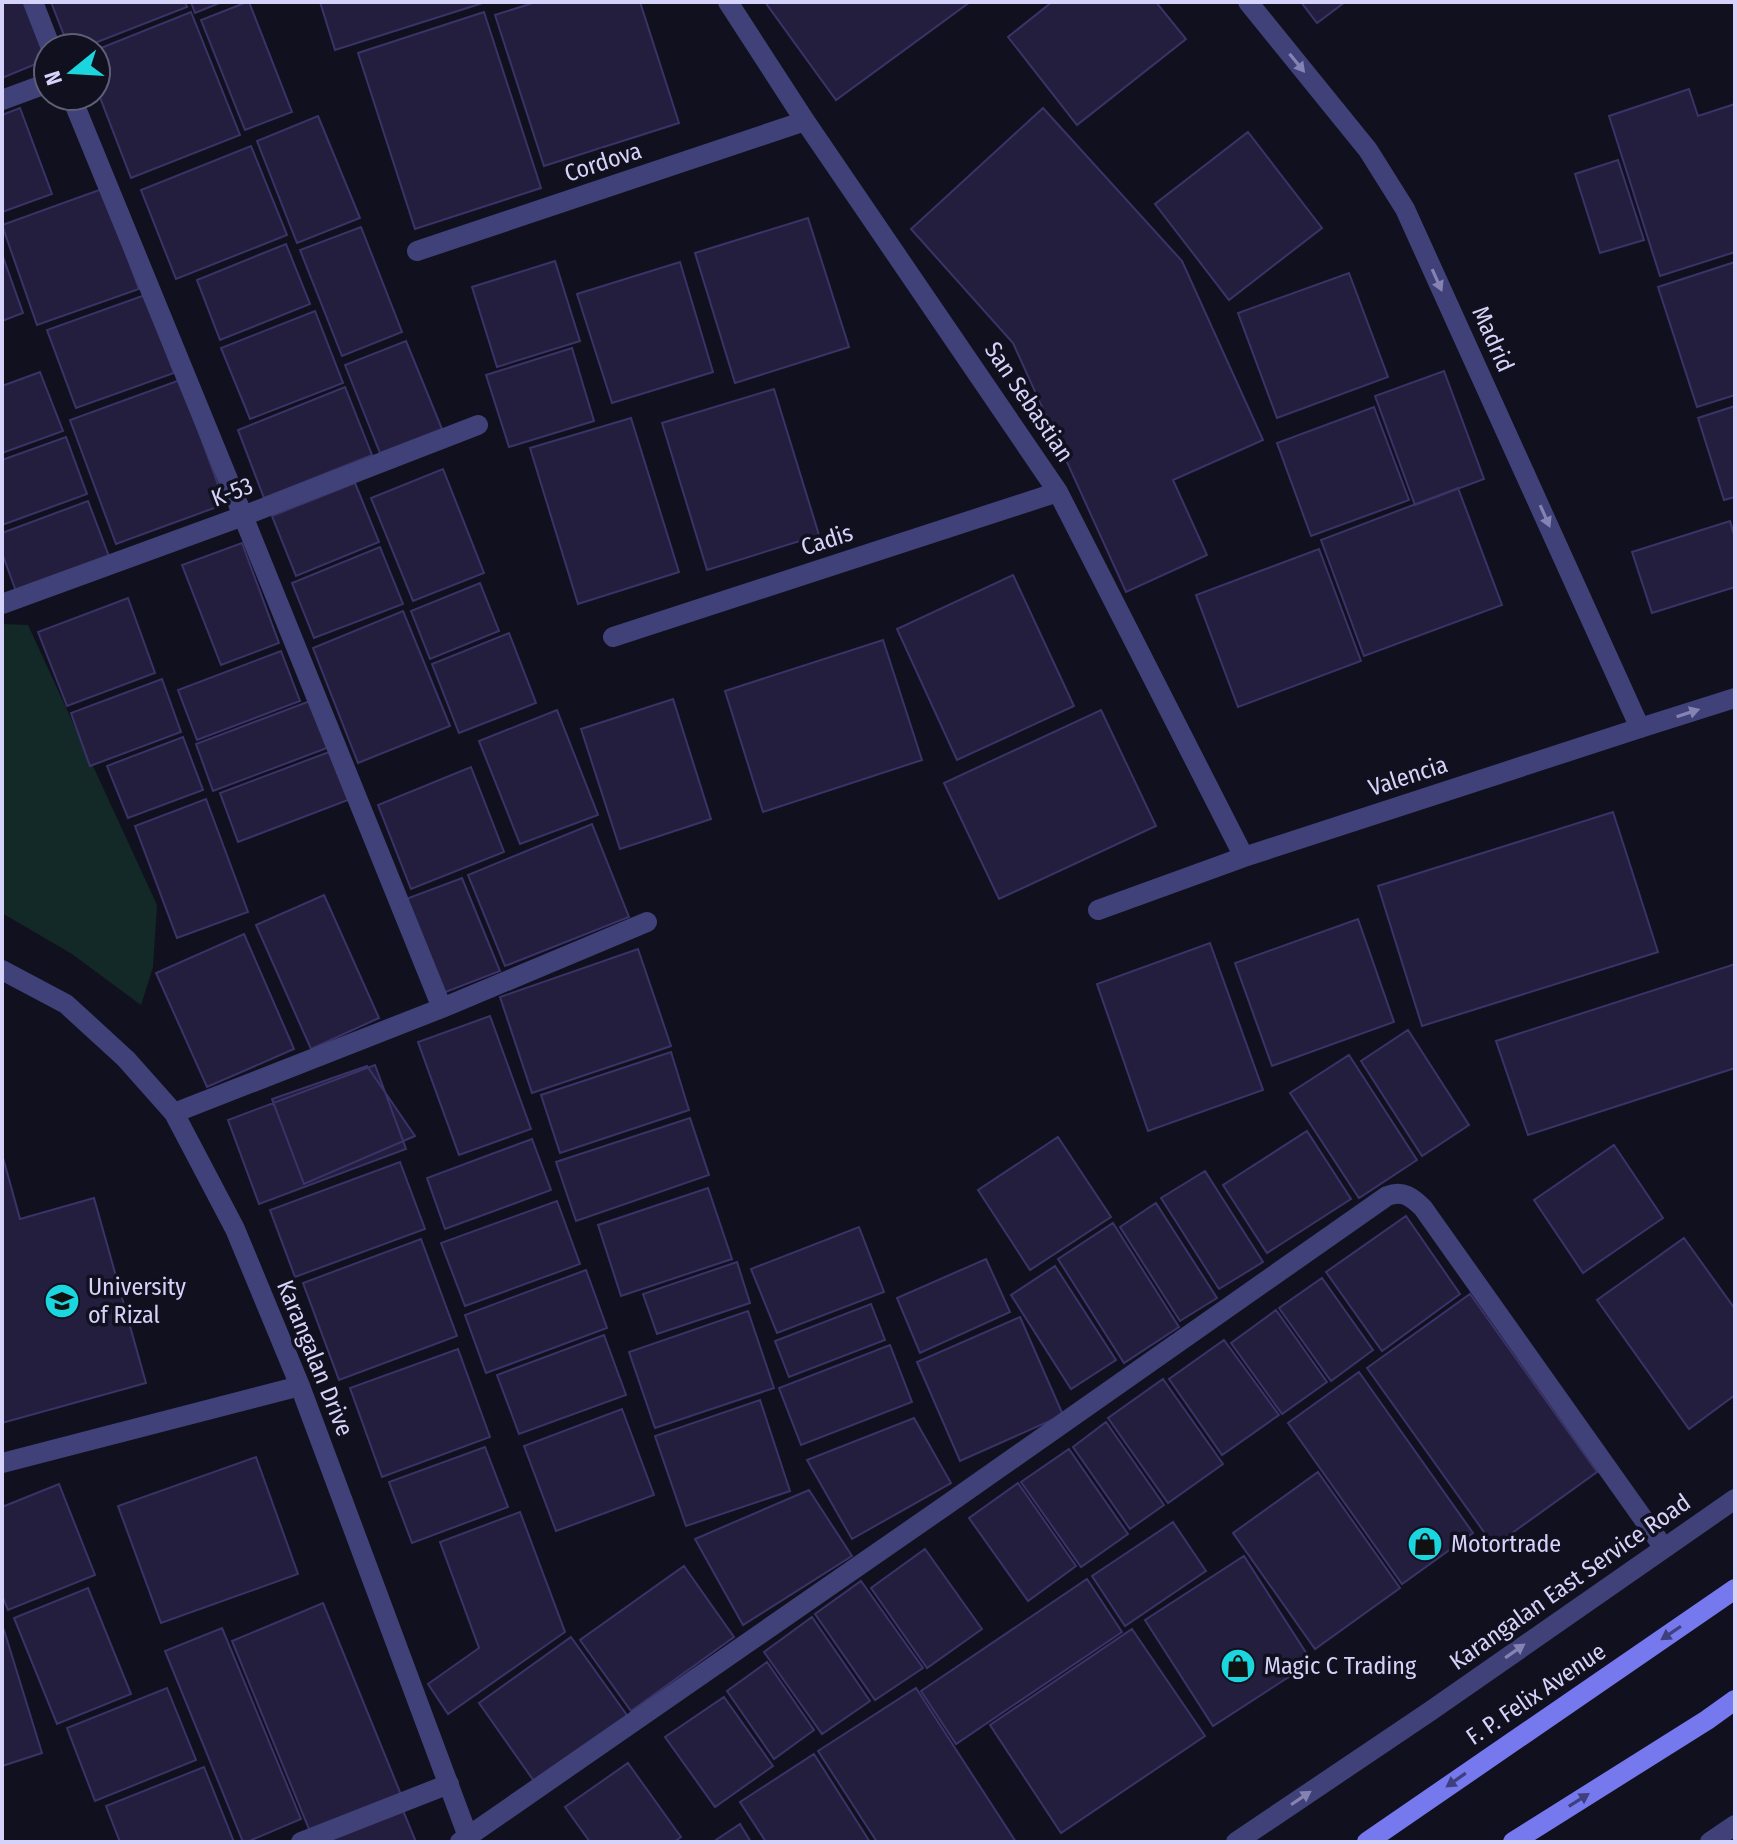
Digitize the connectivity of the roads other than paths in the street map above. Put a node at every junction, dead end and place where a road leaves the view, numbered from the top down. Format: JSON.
{"nodes":[{"id":1,"x":33,"y":2,"type":"edge"},
{"id":2,"x":728,"y":2,"type":"edge"},
{"id":3,"x":1248,"y":2,"type":"edge"},
{"id":4,"x":45,"y":32,"type":"edge"},
{"id":5,"x":32,"y":89,"type":"edge"},
{"id":6,"x":2,"y":100,"type":"edge"},
{"id":7,"x":78,"y":112,"type":"edge"},
{"id":8,"x":805,"y":121,"type":"junction"},
{"id":9,"x":417,"y":251,"type":"dead end"},
{"id":10,"x":478,"y":425,"type":"dead end"},
{"id":11,"x":1058,"y":492,"type":"junction"},
{"id":12,"x":243,"y":516,"type":"junction"},
{"id":13,"x":2,"y":604,"type":"edge"},
{"id":14,"x":613,"y":637,"type":"dead end"},
{"id":15,"x":1735,"y":698,"type":"edge"},
{"id":16,"x":1640,"y":728,"type":"junction"},
{"id":17,"x":1244,"y":857,"type":"junction"},
{"id":18,"x":1098,"y":910,"type":"dead end"},
{"id":19,"x":647,"y":922,"type":"dead end"},
{"id":20,"x":2,"y":970,"type":"edge"},
{"id":21,"x":442,"y":1008,"type":"junction"},
{"id":22,"x":174,"y":1113,"type":"junction"},
{"id":23,"x":300,"y":1386,"type":"junction"},
{"id":24,"x":2,"y":1463,"type":"edge"},
{"id":25,"x":1735,"y":1499,"type":"edge"},
{"id":26,"x":1664,"y":1548,"type":"junction"},
{"id":27,"x":1735,"y":1589,"type":"edge"},
{"id":28,"x":1735,"y":1700,"type":"edge"},
{"id":29,"x":449,"y":1784,"type":"junction"},
{"id":30,"x":1733,"y":1831,"type":"edge"},
{"id":31,"x":466,"y":1840,"type":"edge"},
{"id":32,"x":301,"y":1842,"type":"edge"},
{"id":33,"x":1236,"y":1842,"type":"edge"},
{"id":34,"x":1367,"y":1842,"type":"edge"},
{"id":35,"x":1513,"y":1842,"type":"edge"},
{"id":36,"x":1710,"y":1842,"type":"edge"}],
"edges":[{"from":1,"to":4,"type":"street"},
{"from":2,"to":8,"type":"street","name":"San Sebastian"},
{"from":3,"to":16,"type":"street","name":"Madrid","one_way":true},
{"from":5,"to":6,"type":"street"},
{"from":7,"to":12,"type":"street"},
{"from":8,"to":9,"type":"street","name":"Cordova"},
{"from":8,"to":11,"type":"street","name":"San Sebastian"},
{"from":10,"to":12,"type":"street","name":"K-53"},
{"from":11,"to":14,"type":"street","name":"Cadis"},
{"from":11,"to":17,"type":"street","name":"San Sebastian"},
{"from":12,"to":13,"type":"street","name":"K-53"},
{"from":12,"to":21,"type":"street"},
{"from":16,"to":15,"type":"street","name":"Valencia","one_way":true},
{"from":16,"to":17,"type":"street","name":"Valencia"},
{"from":17,"to":18,"type":"street","name":"Valencia"},
{"from":19,"to":21,"type":"street"},
{"from":20,"to":22,"type":"street","name":"Karangalan Drive"},
{"from":21,"to":22,"type":"street"},
{"from":22,"to":23,"type":"street","name":"Karangalan Drive"},
{"from":23,"to":24,"type":"street"},
{"from":23,"to":29,"type":"street","name":"Karangalan Drive"},
{"from":25,"to":26,"type":"street","name":"Karangalan East Service Road"},
{"from":26,"to":31,"type":"street"},
{"from":33,"to":26,"type":"street","name":"Karangalan East Service Road","one_way":true},
{"from":27,"to":34,"type":"main road","name":"F. P. Felix Avenue","one_way":true},
{"from":35,"to":28,"type":"main road","one_way":true},
{"from":29,"to":31,"type":"street","name":"Karangalan Drive"},
{"from":29,"to":32,"type":"street"},
{"from":30,"to":36,"type":"street"}]}
